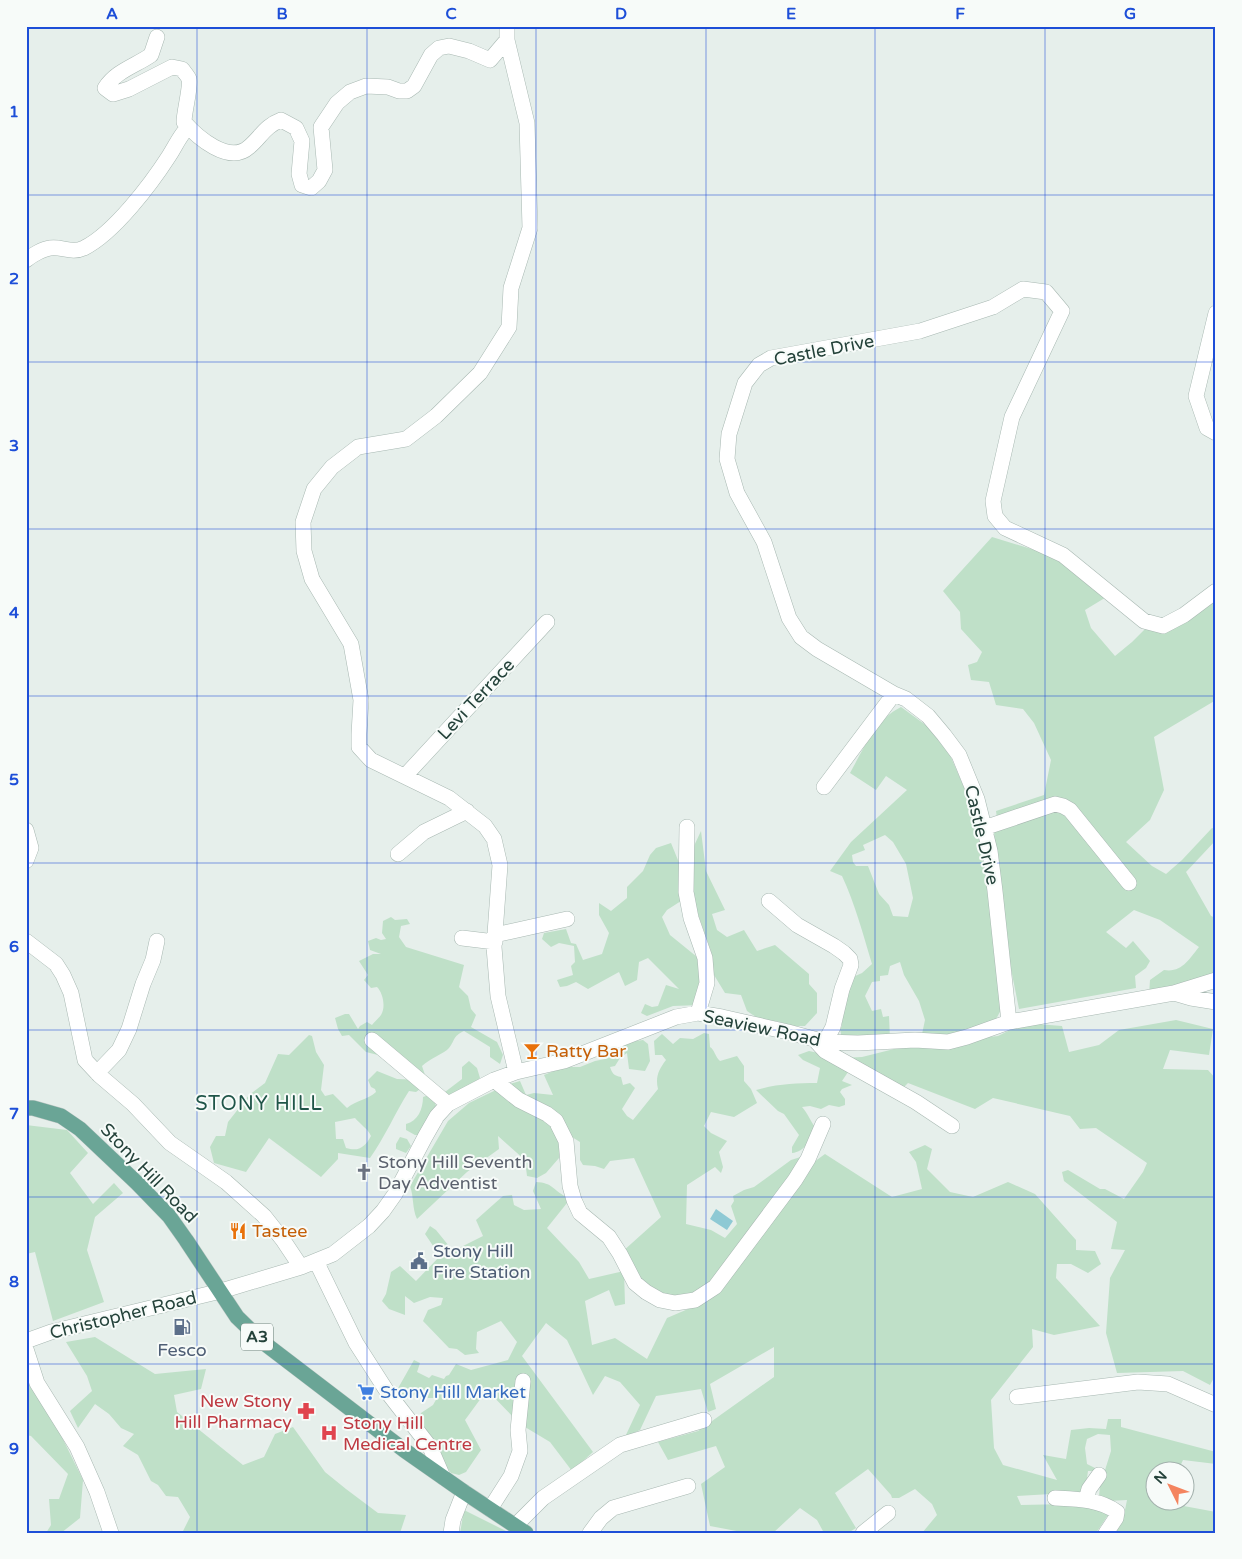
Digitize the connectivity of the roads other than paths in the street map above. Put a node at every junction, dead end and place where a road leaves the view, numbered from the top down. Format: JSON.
{"nodes":[{"id":1,"x":507,"y":33,"type":"edge"},
{"id":2,"x":157,"y":37,"type":"dead end"},
{"id":3,"x":188,"y":127,"type":"junction"},
{"id":4,"x":26,"y":260,"type":"edge"},
{"id":5,"x":1216,"y":313,"type":"edge"},
{"id":6,"x":1216,"y":433,"type":"edge"},
{"id":7,"x":1216,"y":590,"type":"edge"},
{"id":8,"x":547,"y":622,"type":"dead end"},
{"id":9,"x":894,"y":694,"type":"junction"},
{"id":10,"x":405,"y":776,"type":"junction"},
{"id":11,"x":824,"y":787,"type":"dead end"},
{"id":12,"x":467,"y":812,"type":"junction"},
{"id":13,"x":686,"y":827,"type":"dead end"},
{"id":14,"x":984,"y":828,"type":"junction"},
{"id":15,"x":26,"y":830,"type":"edge"},
{"id":16,"x":398,"y":854,"type":"dead end"},
{"id":17,"x":26,"y":861,"type":"edge"},
{"id":18,"x":1130,"y":883,"type":"dead end"},
{"id":19,"x":769,"y":902,"type":"dead end"},
{"id":20,"x":567,"y":919,"type":"dead end"},
{"id":21,"x":462,"y":938,"type":"dead end"},
{"id":22,"x":495,"y":939,"type":"junction"},
{"id":23,"x":26,"y":941,"type":"edge"},
{"id":24,"x":157,"y":941,"type":"dead end"},
{"id":25,"x":1216,"y":980,"type":"edge"},
{"id":26,"x":1174,"y":993,"type":"junction"},
{"id":27,"x":1216,"y":1002,"type":"edge"},
{"id":28,"x":698,"y":1013,"type":"junction"},
{"id":29,"x":1009,"y":1022,"type":"junction"},
{"id":30,"x":372,"y":1040,"type":"dead end"},
{"id":31,"x":819,"y":1040,"type":"junction"},
{"id":32,"x":516,"y":1072,"type":"junction"},
{"id":33,"x":97,"y":1073,"type":"junction"},
{"id":34,"x":494,"y":1080,"type":"junction"},
{"id":35,"x":448,"y":1104,"type":"junction"},
{"id":36,"x":26,"y":1108,"type":"edge"},
{"id":37,"x":822,"y":1124,"type":"dead end"},
{"id":38,"x":952,"y":1126,"type":"dead end"},
{"id":39,"x":316,"y":1261,"type":"junction"},
{"id":40,"x":301,"y":1267,"type":"junction"},
{"id":41,"x":221,"y":1291,"type":"junction"},
{"id":42,"x":26,"y":1341,"type":"edge"},
{"id":43,"x":26,"y":1349,"type":"edge"},
{"id":44,"x":523,"y":1381,"type":"dead end"},
{"id":45,"x":1017,"y":1396,"type":"dead end"},
{"id":46,"x":1216,"y":1405,"type":"edge"},
{"id":47,"x":704,"y":1420,"type":"dead end"},
{"id":48,"x":1098,"y":1474,"type":"dead end"},
{"id":49,"x":443,"y":1477,"type":"junction"},
{"id":50,"x":688,"y":1486,"type":"dead end"},
{"id":51,"x":464,"y":1492,"type":"junction"},
{"id":52,"x":1055,"y":1498,"type":"dead end"},
{"id":53,"x":1086,"y":1500,"type":"junction"},
{"id":54,"x":490,"y":1509,"type":"junction"},
{"id":55,"x":888,"y":1514,"type":"dead end"},
{"id":56,"x":521,"y":1529,"type":"edge"},
{"id":57,"x":111,"y":1533,"type":"edge"},
{"id":58,"x":451,"y":1533,"type":"edge"},
{"id":59,"x":590,"y":1533,"type":"edge"},
{"id":60,"x":863,"y":1533,"type":"edge"},
{"id":61,"x":1106,"y":1533,"type":"edge"}],
"edges":[{"from":1,"to":3,"type":"street"},
{"from":1,"to":10,"type":"street"},
{"from":2,"to":3,"type":"street"},
{"from":3,"to":4,"type":"street"},
{"from":5,"to":6,"type":"street"},
{"from":7,"to":9,"type":"street","name":"Castle Drive"},
{"from":8,"to":10,"type":"street","name":"Levi Terrace"},
{"from":9,"to":11,"type":"street"},
{"from":9,"to":14,"type":"street","name":"Castle Drive"},
{"from":10,"to":12,"type":"street"},
{"from":12,"to":16,"type":"street"},
{"from":12,"to":22,"type":"street"},
{"from":13,"to":28,"type":"street"},
{"from":14,"to":18,"type":"street"},
{"from":14,"to":29,"type":"street","name":"Castle Drive"},
{"from":15,"to":17,"type":"street"},
{"from":19,"to":31,"type":"street"},
{"from":20,"to":22,"type":"street"},
{"from":21,"to":22,"type":"street"},
{"from":22,"to":32,"type":"street"},
{"from":23,"to":33,"type":"street"},
{"from":24,"to":33,"type":"street"},
{"from":25,"to":26,"type":"street","name":"Seaview Road"},
{"from":26,"to":27,"type":"street"},
{"from":26,"to":29,"type":"street","name":"Seaview Road"},
{"from":28,"to":31,"type":"street","name":"Seaview Road"},
{"from":28,"to":32,"type":"street","name":"Seaview Road"},
{"from":29,"to":31,"type":"street","name":"Seaview Road"},
{"from":30,"to":35,"type":"street"},
{"from":31,"to":38,"type":"street"},
{"from":32,"to":34,"type":"street","name":"Seaview Road"},
{"from":33,"to":40,"type":"street"},
{"from":34,"to":35,"type":"street","name":"Seaview Road"},
{"from":34,"to":37,"type":"street"},
{"from":35,"to":39,"type":"street","name":"Seaview Road"},
{"from":36,"to":41,"type":"main road","name":"Stony Hill Road","number":"A3"},
{"from":39,"to":40,"type":"street","name":"Seaview Road"},
{"from":39,"to":49,"type":"street"},
{"from":40,"to":41,"type":"street","name":"Seaview Road"},
{"from":41,"to":42,"type":"street","name":"Christopher Road"},
{"from":41,"to":49,"type":"main road","name":"Stony Hill Road","number":"A3"},
{"from":43,"to":57,"type":"street"},
{"from":44,"to":54,"type":"street"},
{"from":45,"to":46,"type":"street"},
{"from":47,"to":56,"type":"street"},
{"from":48,"to":53,"type":"street"},
{"from":49,"to":51,"type":"main road","name":"Stony Hill Road","number":"A3"},
{"from":50,"to":59,"type":"street"},
{"from":51,"to":54,"type":"main road","name":"Stony Hill Road","number":"A3"},
{"from":51,"to":58,"type":"street"},
{"from":52,"to":53,"type":"street"},
{"from":53,"to":61,"type":"street"},
{"from":54,"to":56,"type":"main road","name":"Stony Hill Road","number":"A3"},
{"from":55,"to":60,"type":"street"}]}
